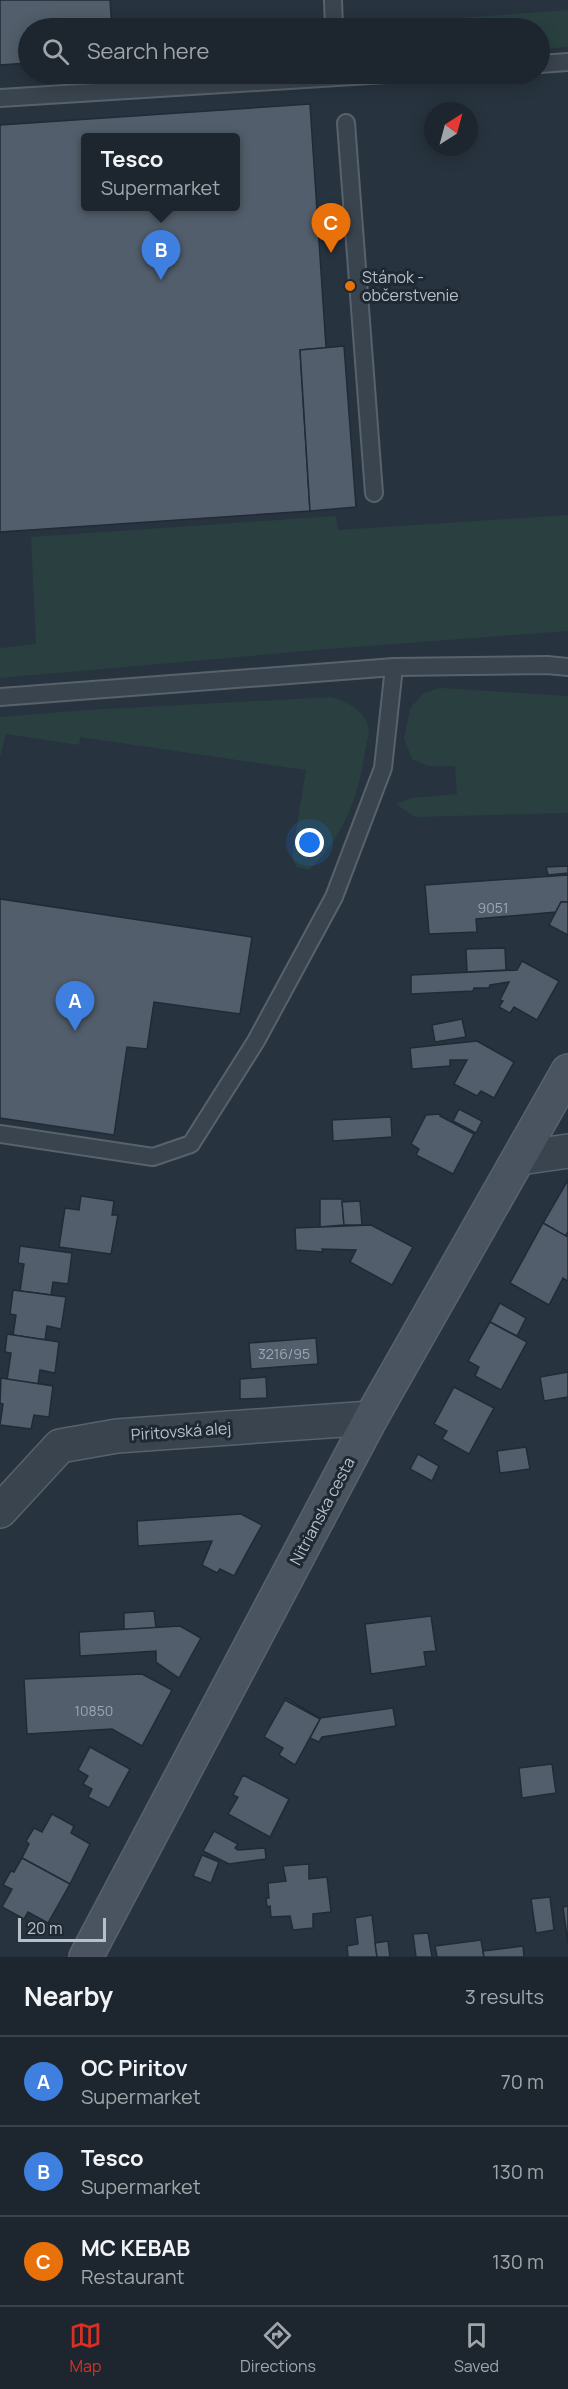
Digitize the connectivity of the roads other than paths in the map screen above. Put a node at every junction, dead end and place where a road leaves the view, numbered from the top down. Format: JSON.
{"nodes":[{"id":1,"x":333,"y":0,"type":"edge"},
{"id":2,"x":334,"y":18,"type":"edge"},
{"id":3,"x":568,"y":62,"type":"edge"},
{"id":4,"x":550,"y":63,"type":"edge"},
{"id":5,"x":206,"y":84,"type":"edge"},
{"id":6,"x":0,"y":98,"type":"edge"},
{"id":7,"x":346,"y":123,"type":"dead end"},
{"id":8,"x":374,"y":493,"type":"dead end"},
{"id":9,"x":568,"y":658,"type":"edge"},
{"id":10,"x":547,"y":664,"type":"junction"},
{"id":11,"x":394,"y":667,"type":"junction"},
{"id":12,"x":568,"y":667,"type":"edge"},
{"id":13,"x":0,"y":697,"type":"edge"},
{"id":14,"x":568,"y":1071,"type":"edge"},
{"id":15,"x":0,"y":1134,"type":"edge"},
{"id":16,"x":568,"y":1151,"type":"edge"},
{"id":17,"x":520,"y":1158,"type":"junction"},
{"id":18,"x":371,"y":1418,"type":"junction"},
{"id":19,"x":4,"y":1502,"type":"edge"},
{"id":20,"x":86,"y":1957,"type":"edge"}],
"edges":[{"from":1,"to":2,"type":"lane"},
{"from":3,"to":4,"type":"lane"},
{"from":5,"to":6,"type":"lane"},
{"from":7,"to":8,"type":"lane"},
{"from":9,"to":10,"type":"lane"},
{"from":10,"to":11,"type":"lane"},
{"from":10,"to":12,"type":"lane"},
{"from":11,"to":13,"type":"lane"},
{"from":11,"to":15,"type":"lane"},
{"from":14,"to":17,"type":"main road","name":"Nitrianska cesta"},
{"from":16,"to":17,"type":"street"},
{"from":17,"to":18,"type":"main road","name":"Nitrianska cesta"},
{"from":18,"to":19,"type":"street","name":"Piritovská alej"},
{"from":18,"to":20,"type":"main road","name":"Nitrianska cesta"}]}
